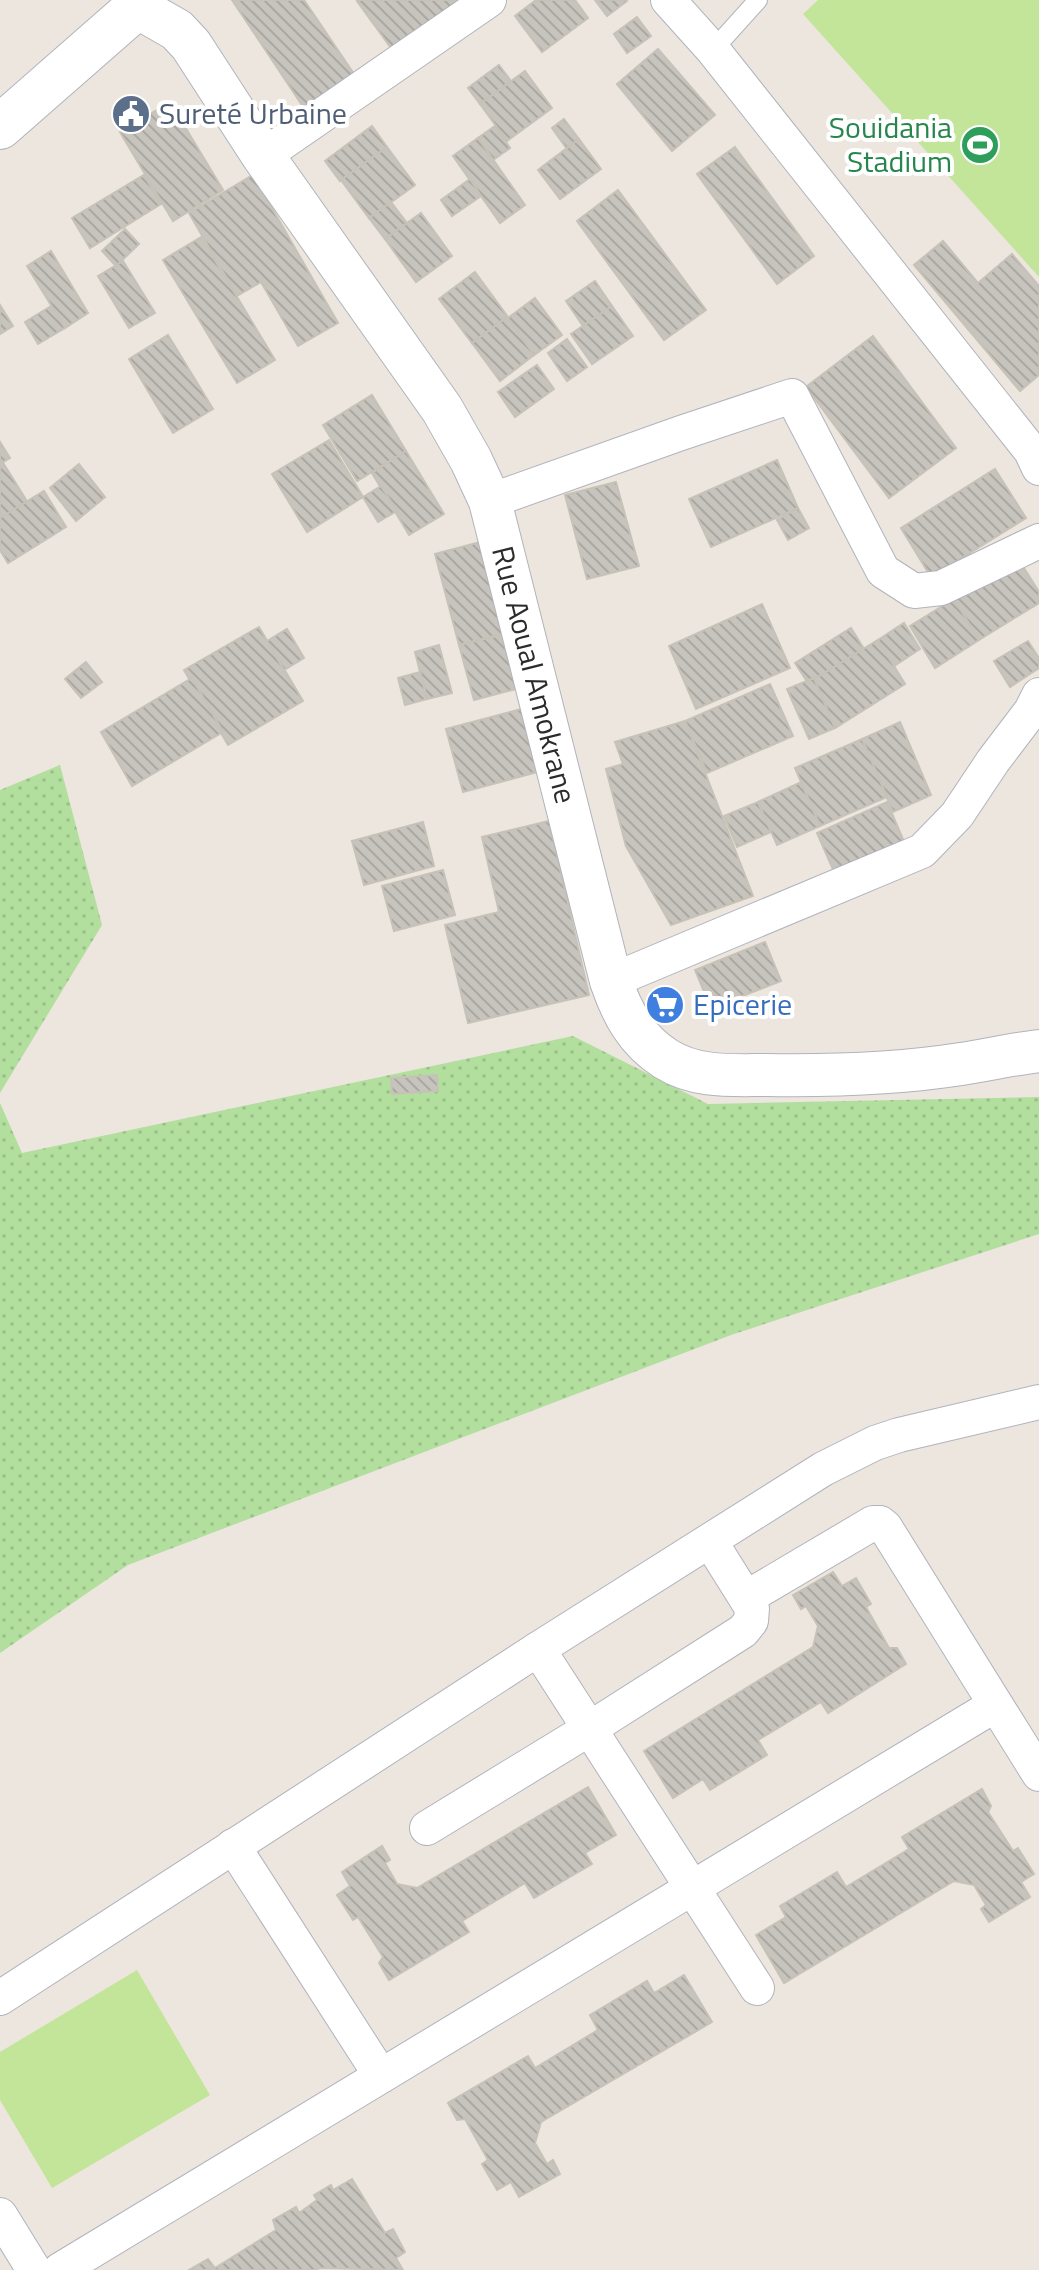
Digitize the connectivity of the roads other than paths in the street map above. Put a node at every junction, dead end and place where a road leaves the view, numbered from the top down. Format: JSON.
{"nodes":[{"id":1,"x":489,"y":0,"type":"edge"},
{"id":2,"x":668,"y":0,"type":"edge"},
{"id":3,"x":758,"y":0,"type":"edge"},
{"id":4,"x":137,"y":3,"type":"edge"},
{"id":5,"x":713,"y":50,"type":"junction"},
{"id":6,"x":0,"y":127,"type":"edge"},
{"id":7,"x":263,"y":156,"type":"junction"},
{"id":8,"x":1039,"y":468,"type":"edge"},
{"id":9,"x":490,"y":501,"type":"junction"},
{"id":10,"x":1039,"y":541,"type":"edge"},
{"id":11,"x":1039,"y":695,"type":"edge"},
{"id":12,"x":611,"y":981,"type":"junction"},
{"id":13,"x":1039,"y":1051,"type":"edge"},
{"id":14,"x":1039,"y":1402,"type":"edge"},
{"id":15,"x":710,"y":1541,"type":"junction"},
{"id":16,"x":746,"y":1598,"type":"junction"},
{"id":17,"x":538,"y":1649,"type":"junction"},
{"id":18,"x":995,"y":1705,"type":"junction"},
{"id":19,"x":589,"y":1729,"type":"junction"},
{"id":20,"x":1039,"y":1774,"type":"edge"},
{"id":21,"x":427,"y":1828,"type":"dead end"},
{"id":22,"x":233,"y":1846,"type":"junction"},
{"id":23,"x":692,"y":1888,"type":"junction"},
{"id":24,"x":757,"y":1988,"type":"dead end"},
{"id":25,"x":0,"y":1998,"type":"edge"},
{"id":26,"x":381,"y":2076,"type":"junction"},
{"id":27,"x":0,"y":2215,"type":"edge"},
{"id":28,"x":34,"y":2270,"type":"edge"},
{"id":29,"x":60,"y":2270,"type":"edge"}],
"edges":[{"from":1,"to":7,"type":"street"},
{"from":2,"to":5,"type":"street"},
{"from":3,"to":5,"type":"lane"},
{"from":4,"to":6,"type":"main road"},
{"from":4,"to":7,"type":"street","name":"Rue Aoual Amokrane"},
{"from":5,"to":8,"type":"street"},
{"from":7,"to":9,"type":"street","name":"Rue Aoual Amokrane"},
{"from":9,"to":10,"type":"street"},
{"from":9,"to":12,"type":"street","name":"Rue Aoual Amokrane"},
{"from":11,"to":12,"type":"street"},
{"from":12,"to":13,"type":"street","name":"Rue Aoual Amokrane"},
{"from":14,"to":15,"type":"street"},
{"from":15,"to":16,"type":"street"},
{"from":15,"to":17,"type":"street"},
{"from":16,"to":18,"type":"street"},
{"from":16,"to":19,"type":"street"},
{"from":17,"to":19,"type":"street"},
{"from":17,"to":22,"type":"street"},
{"from":18,"to":20,"type":"street"},
{"from":18,"to":23,"type":"street"},
{"from":19,"to":21,"type":"street"},
{"from":19,"to":23,"type":"street"},
{"from":22,"to":25,"type":"street"},
{"from":22,"to":26,"type":"street"},
{"from":23,"to":24,"type":"street"},
{"from":23,"to":26,"type":"street"},
{"from":26,"to":29,"type":"street"},
{"from":27,"to":28,"type":"street"}]}
